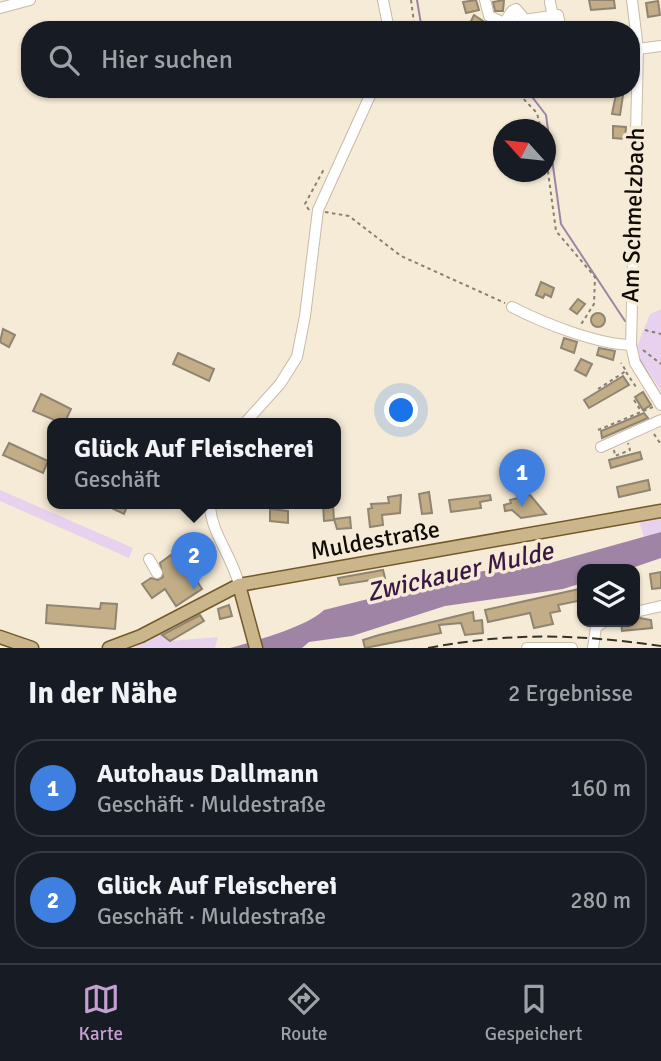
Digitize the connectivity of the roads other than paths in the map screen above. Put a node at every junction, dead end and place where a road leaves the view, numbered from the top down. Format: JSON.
{"nodes":[{"id":1,"x":30,"y":0,"type":"edge"},
{"id":2,"x":383,"y":0,"type":"edge"},
{"id":3,"x":485,"y":0,"type":"edge"},
{"id":4,"x":632,"y":0,"type":"edge"},
{"id":5,"x":550,"y":2,"type":"dead end"},
{"id":6,"x":0,"y":8,"type":"edge"},
{"id":7,"x":552,"y":16,"type":"junction"},
{"id":8,"x":387,"y":21,"type":"edge"},
{"id":9,"x":500,"y":21,"type":"edge"},
{"id":10,"x":522,"y":21,"type":"edge"},
{"id":11,"x":559,"y":21,"type":"edge"},
{"id":12,"x":635,"y":21,"type":"edge"},
{"id":13,"x":661,"y":46,"type":"edge"},
{"id":14,"x":640,"y":49,"type":"edge"},
{"id":15,"x":369,"y":98,"type":"edge"},
{"id":16,"x":637,"y":98,"type":"edge"},
{"id":17,"x":512,"y":307,"type":"road end"},
{"id":18,"x":631,"y":345,"type":"junction"},
{"id":19,"x":660,"y":404,"type":"edge"},
{"id":20,"x":249,"y":418,"type":"edge"},
{"id":21,"x":661,"y":420,"type":"edge"},
{"id":22,"x":606,"y":445,"type":"road end"},
{"id":23,"x":211,"y":509,"type":"edge"},
{"id":24,"x":661,"y":511,"type":"edge"},
{"id":25,"x":149,"y":559,"type":"dead end"},
{"id":26,"x":157,"y":573,"type":"dead end"},
{"id":27,"x":239,"y":585,"type":"junction"},
{"id":28,"x":661,"y":606,"type":"edge"},
{"id":29,"x":640,"y":611,"type":"edge"},
{"id":30,"x":596,"y":627,"type":"edge"},
{"id":31,"x":0,"y":637,"type":"edge"},
{"id":32,"x":32,"y":648,"type":"edge"},
{"id":33,"x":108,"y":648,"type":"edge"},
{"id":34,"x":256,"y":648,"type":"edge"},
{"id":35,"x":527,"y":648,"type":"edge"},
{"id":36,"x":572,"y":648,"type":"edge"},
{"id":37,"x":593,"y":648,"type":"edge"}],
"edges":[{"from":1,"to":6,"type":"street"},
{"from":2,"to":8,"type":"street"},
{"from":3,"to":9,"type":"street"},
{"from":4,"to":12,"type":"street","name":"Am Schmelzbach"},
{"from":5,"to":7,"type":"street"},
{"from":7,"to":10,"type":"street"},
{"from":7,"to":11,"type":"street"},
{"from":13,"to":14,"type":"street"},
{"from":15,"to":20,"type":"street"},
{"from":16,"to":18,"type":"street","name":"Am Schmelzbach"},
{"from":17,"to":18,"type":"street"},
{"from":18,"to":19,"type":"street","name":"Am Schmelzbach"},
{"from":21,"to":22,"type":"street"},
{"from":23,"to":27,"type":"street"},
{"from":24,"to":27,"type":"main road","name":"Muldestraße"},
{"from":25,"to":26,"type":"street"},
{"from":27,"to":33,"type":"main road","name":"Muldestraße"},
{"from":27,"to":34,"type":"main road"},
{"from":28,"to":29,"type":"street"},
{"from":30,"to":37,"type":"street"},
{"from":31,"to":32,"type":"main road"},
{"from":35,"to":36,"type":"street"}]}
